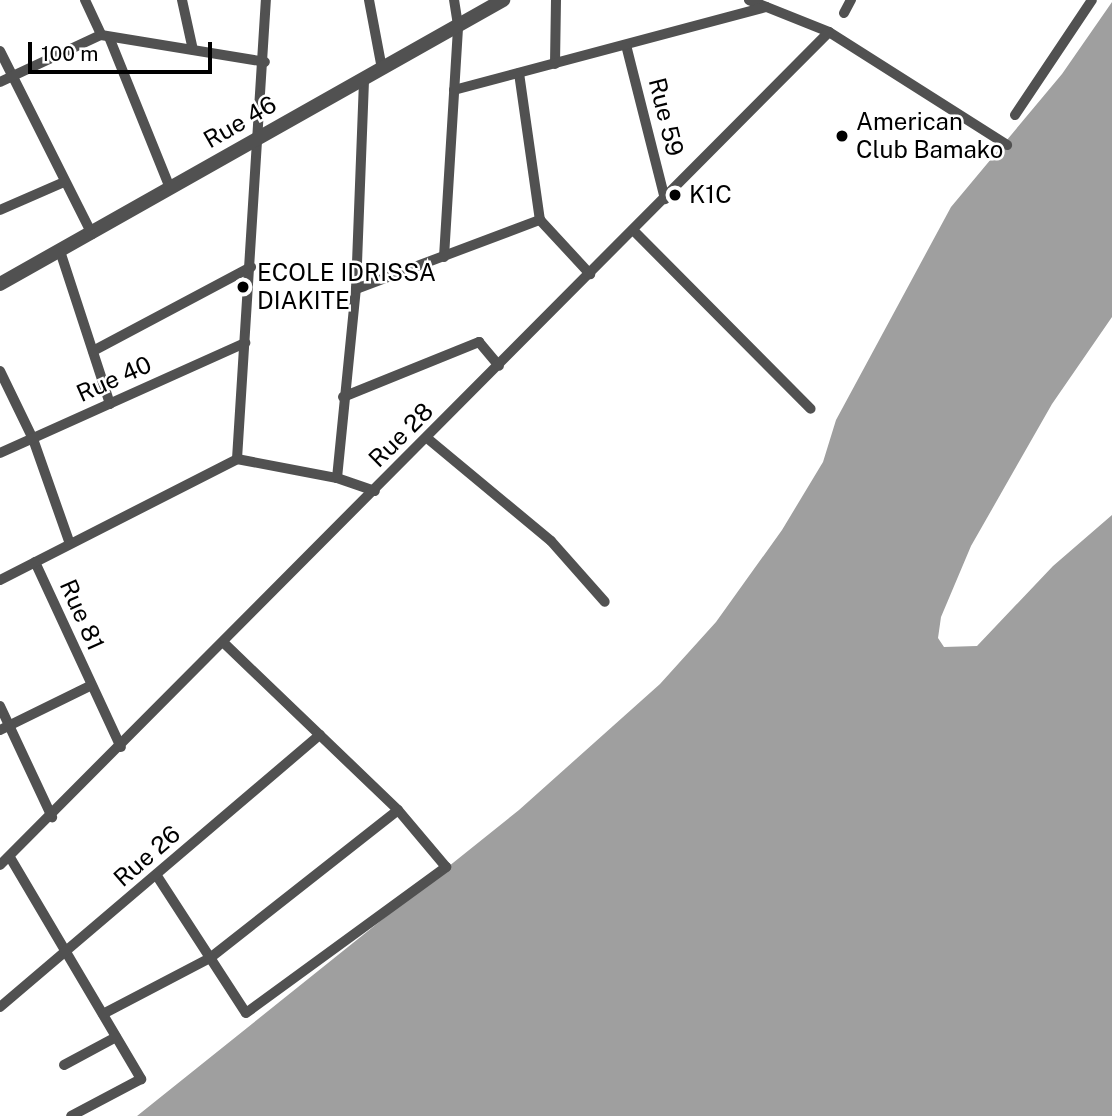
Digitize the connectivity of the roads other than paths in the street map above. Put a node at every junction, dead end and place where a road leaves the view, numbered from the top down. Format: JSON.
{"nodes":[{"id":1,"x":85,"y":0,"type":"edge"},
{"id":2,"x":182,"y":0,"type":"edge"},
{"id":3,"x":266,"y":0,"type":"edge"},
{"id":4,"x":369,"y":0,"type":"edge"},
{"id":5,"x":454,"y":0,"type":"edge"},
{"id":6,"x":503,"y":0,"type":"edge"},
{"id":7,"x":556,"y":0,"type":"edge"},
{"id":8,"x":749,"y":0,"type":"edge"},
{"id":9,"x":852,"y":0,"type":"edge"},
{"id":10,"x":1091,"y":0,"type":"edge"},
{"id":11,"x":766,"y":7,"type":"junction"},
{"id":12,"x":844,"y":13,"type":"dead end"},
{"id":13,"x":458,"y":25,"type":"junction"},
{"id":14,"x":829,"y":32,"type":"junction"},
{"id":15,"x":105,"y":36,"type":"junction"},
{"id":16,"x":626,"y":45,"type":"junction"},
{"id":17,"x":0,"y":51,"type":"edge"},
{"id":18,"x":193,"y":51,"type":"junction"},
{"id":19,"x":265,"y":62,"type":"junction"},
{"id":20,"x":555,"y":64,"type":"junction"},
{"id":21,"x":382,"y":69,"type":"junction"},
{"id":22,"x":519,"y":73,"type":"junction"},
{"id":23,"x":12,"y":76,"type":"junction"},
{"id":24,"x":364,"y":79,"type":"junction"},
{"id":25,"x":0,"y":82,"type":"edge"},
{"id":26,"x":454,"y":90,"type":"junction"},
{"id":27,"x":1015,"y":115,"type":"dead end"},
{"id":28,"x":260,"y":136,"type":"junction"},
{"id":29,"x":1007,"y":145,"type":"dead end"},
{"id":30,"x":64,"y":182,"type":"junction"},
{"id":31,"x":170,"y":188,"type":"junction"},
{"id":32,"x":665,"y":199,"type":"junction"},
{"id":33,"x":0,"y":210,"type":"edge"},
{"id":34,"x":540,"y":220,"type":"junction"},
{"id":35,"x":633,"y":230,"type":"junction"},
{"id":36,"x":92,"y":234,"type":"junction"},
{"id":37,"x":60,"y":251,"type":"junction"},
{"id":38,"x":444,"y":257,"type":"junction"},
{"id":39,"x":251,"y":267,"type":"junction"},
{"id":40,"x":590,"y":274,"type":"junction"},
{"id":41,"x":0,"y":284,"type":"edge"},
{"id":42,"x":356,"y":289,"type":"junction"},
{"id":43,"x":245,"y":343,"type":"junction"},
{"id":44,"x":93,"y":351,"type":"junction"},
{"id":45,"x":499,"y":366,"type":"junction"},
{"id":46,"x":0,"y":371,"type":"edge"},
{"id":47,"x":343,"y":397,"type":"junction"},
{"id":48,"x":110,"y":404,"type":"junction"},
{"id":49,"x":811,"y":409,"type":"dead end"},
{"id":50,"x":427,"y":438,"type":"junction"},
{"id":51,"x":33,"y":439,"type":"junction"},
{"id":52,"x":0,"y":453,"type":"edge"},
{"id":53,"x":237,"y":459,"type":"junction"},
{"id":54,"x":338,"y":478,"type":"junction"},
{"id":55,"x":375,"y":491,"type":"junction"},
{"id":56,"x":69,"y":544,"type":"junction"},
{"id":57,"x":35,"y":562,"type":"junction"},
{"id":58,"x":0,"y":580,"type":"edge"},
{"id":59,"x":605,"y":602,"type":"dead end"},
{"id":60,"x":224,"y":643,"type":"junction"},
{"id":61,"x":90,"y":686,"type":"junction"},
{"id":62,"x":0,"y":706,"type":"edge"},
{"id":63,"x":4,"y":728,"type":"edge"},
{"id":64,"x":320,"y":735,"type":"junction"},
{"id":65,"x":121,"y":747,"type":"junction"},
{"id":66,"x":398,"y":810,"type":"junction"},
{"id":67,"x":52,"y":817,"type":"junction"},
{"id":68,"x":5,"y":862,"type":"edge"},
{"id":69,"x":157,"y":876,"type":"junction"},
{"id":70,"x":66,"y":953,"type":"junction"},
{"id":71,"x":210,"y":958,"type":"junction"},
{"id":72,"x":0,"y":991,"type":"edge"},
{"id":73,"x":3,"y":1004,"type":"edge"},
{"id":74,"x":103,"y":1014,"type":"junction"},
{"id":75,"x":117,"y":1037,"type":"junction"},
{"id":76,"x":64,"y":1065,"type":"dead end"},
{"id":77,"x":71,"y":1116,"type":"edge"}],
"edges":[{"from":1,"to":15,"type":"street"},
{"from":2,"to":18,"type":"street"},
{"from":3,"to":19,"type":"street"},
{"from":4,"to":21,"type":"street"},
{"from":5,"to":13,"type":"street"},
{"from":6,"to":13,"type":"street","name":"Rue 46"},
{"from":7,"to":20,"type":"street"},
{"from":8,"to":11,"type":"street"},
{"from":9,"to":12,"type":"street"},
{"from":10,"to":27,"type":"street"},
{"from":11,"to":14,"type":"street"},
{"from":11,"to":16,"type":"street"},
{"from":13,"to":21,"type":"street","name":"Rue 46"},
{"from":13,"to":26,"type":"street"},
{"from":14,"to":29,"type":"street"},
{"from":14,"to":32,"type":"street","name":"Rue 28"},
{"from":15,"to":18,"type":"street"},
{"from":15,"to":23,"type":"street"},
{"from":15,"to":31,"type":"street"},
{"from":16,"to":20,"type":"street"},
{"from":16,"to":32,"type":"street","name":"Rue 59"},
{"from":17,"to":23,"type":"street"},
{"from":18,"to":19,"type":"street"},
{"from":19,"to":28,"type":"street"},
{"from":20,"to":22,"type":"street"},
{"from":21,"to":24,"type":"street","name":"Rue 46"},
{"from":22,"to":26,"type":"street"},
{"from":22,"to":34,"type":"street"},
{"from":23,"to":25,"type":"street"},
{"from":23,"to":30,"type":"street"},
{"from":24,"to":28,"type":"street","name":"Rue 46"},
{"from":24,"to":42,"type":"street"},
{"from":26,"to":38,"type":"street"},
{"from":28,"to":31,"type":"street","name":"Rue 46"},
{"from":28,"to":39,"type":"street"},
{"from":30,"to":33,"type":"street"},
{"from":30,"to":36,"type":"street"},
{"from":31,"to":36,"type":"street","name":"Rue 46"},
{"from":32,"to":35,"type":"street","name":"Rue 28"},
{"from":34,"to":38,"type":"street"},
{"from":34,"to":40,"type":"street"},
{"from":35,"to":40,"type":"street","name":"Rue 28"},
{"from":35,"to":49,"type":"street"},
{"from":36,"to":37,"type":"street","name":"Rue 46"},
{"from":37,"to":41,"type":"street","name":"Rue 46"},
{"from":37,"to":44,"type":"street"},
{"from":38,"to":42,"type":"street"},
{"from":39,"to":43,"type":"street"},
{"from":39,"to":44,"type":"street"},
{"from":40,"to":45,"type":"street","name":"Rue 28"},
{"from":42,"to":47,"type":"street"},
{"from":43,"to":48,"type":"street","name":"Rue 40"},
{"from":43,"to":53,"type":"street"},
{"from":44,"to":48,"type":"street"},
{"from":45,"to":47,"type":"street"},
{"from":45,"to":50,"type":"street","name":"Rue 28"},
{"from":46,"to":51,"type":"street"},
{"from":47,"to":54,"type":"street"},
{"from":48,"to":51,"type":"street","name":"Rue 40"},
{"from":50,"to":55,"type":"street","name":"Rue 28"},
{"from":50,"to":59,"type":"street"},
{"from":51,"to":52,"type":"street","name":"Rue 40"},
{"from":51,"to":56,"type":"street"},
{"from":53,"to":54,"type":"street"},
{"from":53,"to":56,"type":"street"},
{"from":54,"to":55,"type":"street"},
{"from":55,"to":60,"type":"street","name":"Rue 28"},
{"from":56,"to":57,"type":"street"},
{"from":57,"to":58,"type":"street"},
{"from":57,"to":61,"type":"street","name":"Rue 81"},
{"from":60,"to":64,"type":"street"},
{"from":60,"to":65,"type":"street","name":"Rue 28"},
{"from":61,"to":63,"type":"street"},
{"from":61,"to":65,"type":"street","name":"Rue 81"},
{"from":62,"to":63,"type":"street"},
{"from":63,"to":67,"type":"street"},
{"from":64,"to":66,"type":"street"},
{"from":64,"to":69,"type":"street","name":"Rue 26"},
{"from":65,"to":67,"type":"street","name":"Rue 28"},
{"from":66,"to":71,"type":"street"},
{"from":66,"to":71,"type":"street"},
{"from":67,"to":68,"type":"street","name":"Rue 28"},
{"from":68,"to":70,"type":"street"},
{"from":69,"to":70,"type":"street","name":"Rue 26"},
{"from":69,"to":71,"type":"street"},
{"from":70,"to":73,"type":"street","name":"Rue 26"},
{"from":70,"to":74,"type":"street"},
{"from":71,"to":74,"type":"street"},
{"from":72,"to":73,"type":"street"},
{"from":74,"to":75,"type":"street"},
{"from":75,"to":76,"type":"street"},
{"from":75,"to":77,"type":"street"}]}
